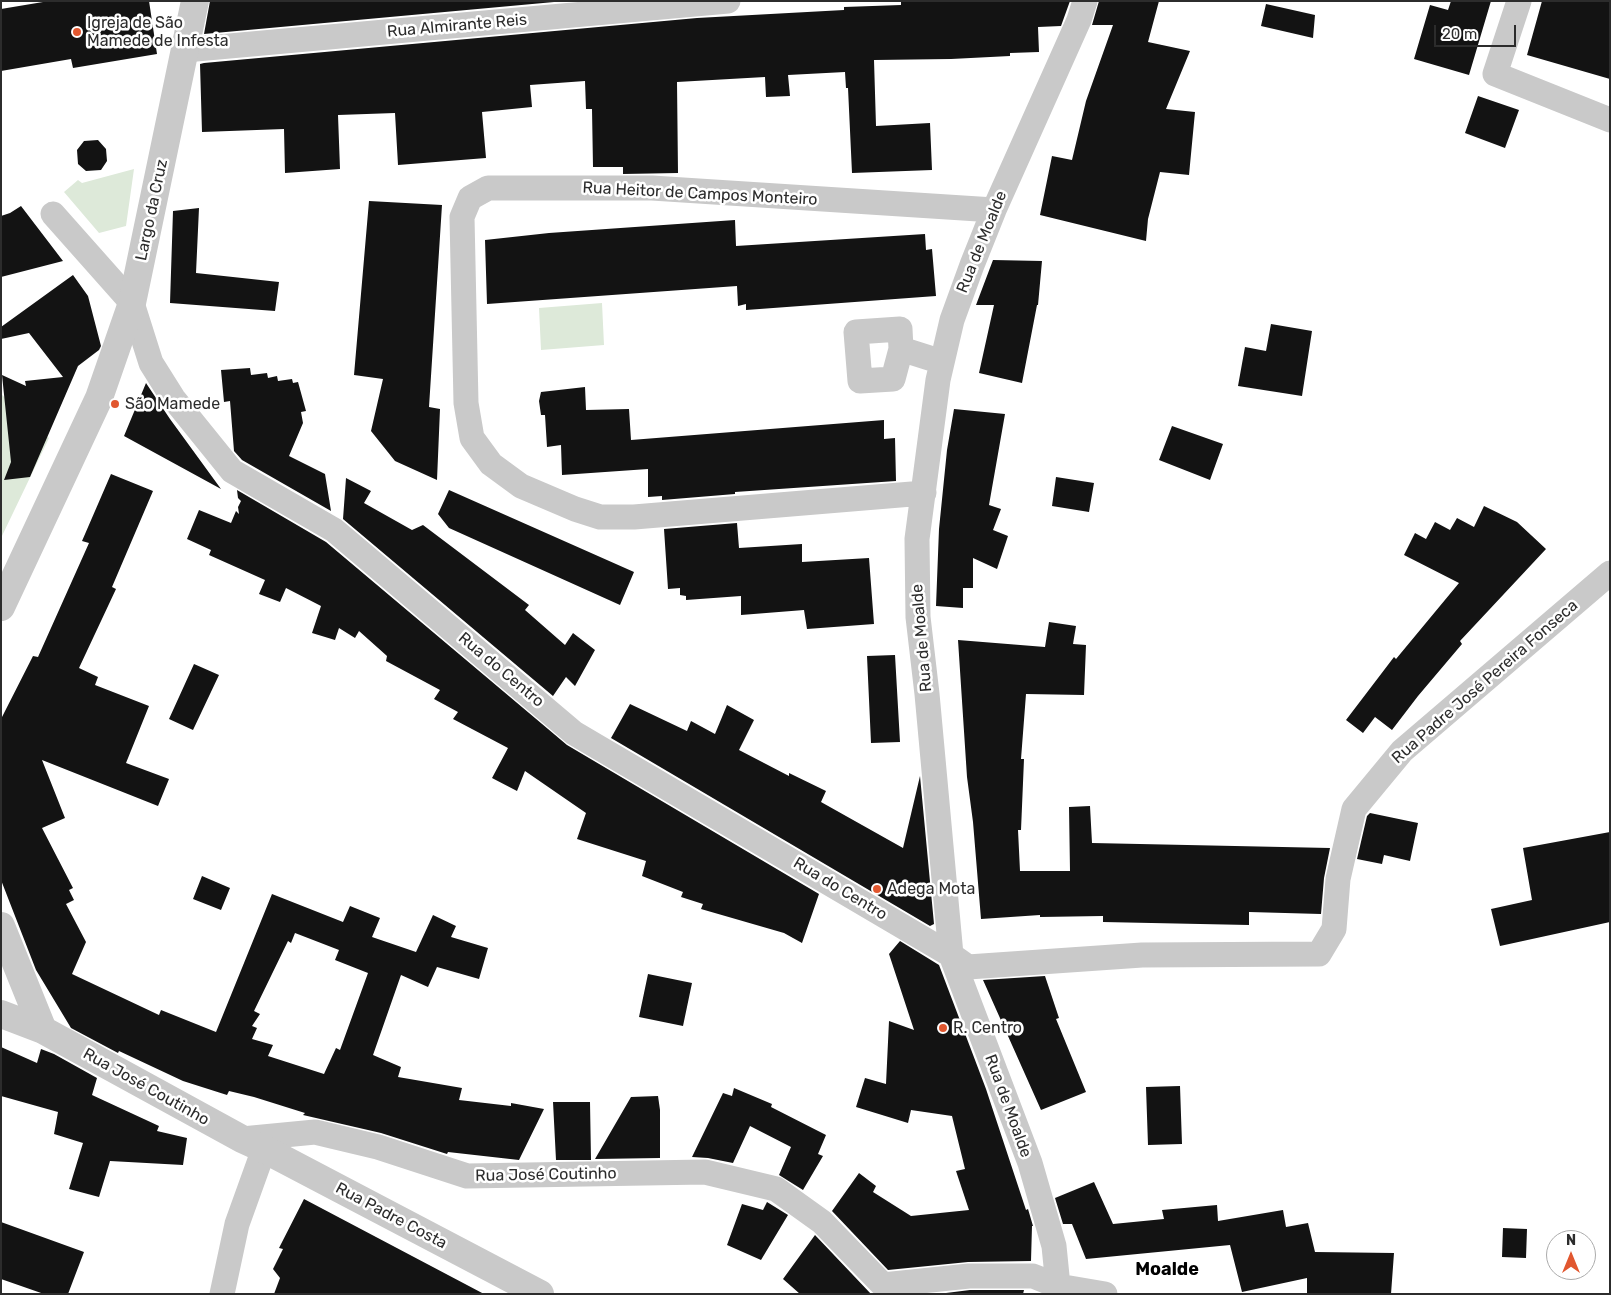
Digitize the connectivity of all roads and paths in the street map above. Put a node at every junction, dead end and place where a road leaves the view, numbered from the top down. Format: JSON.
{"nodes":[{"id":1,"x":195,"y":1,"type":"edge"},
{"id":2,"x":728,"y":1,"type":"edge"},
{"id":3,"x":1085,"y":1,"type":"edge"},
{"id":4,"x":1519,"y":1,"type":"edge"},
{"id":5,"x":185,"y":50,"type":"junction"},
{"id":6,"x":1610,"y":120,"type":"edge"},
{"id":7,"x":994,"y":210,"type":"junction"},
{"id":8,"x":52,"y":214,"type":"dead end"},
{"id":9,"x":132,"y":303,"type":"junction"},
{"id":10,"x":901,"y":349,"type":"dead end"},
{"id":11,"x":942,"y":362,"type":"junction"},
{"id":12,"x":924,"y":493,"type":"junction"},
{"id":13,"x":1610,"y":573,"type":"edge"},
{"id":14,"x":1,"y":607,"type":"edge"},
{"id":15,"x":1,"y":926,"type":"edge"},
{"id":16,"x":952,"y":954,"type":"junction"},
{"id":17,"x":1,"y":1014,"type":"edge"},
{"id":18,"x":43,"y":1030,"type":"junction"},
{"id":19,"x":253,"y":1144,"type":"junction"},
{"id":20,"x":886,"y":1289,"type":"edge"},
{"id":21,"x":1054,"y":1290,"type":"edge"},
{"id":22,"x":222,"y":1294,"type":"edge"},
{"id":23,"x":540,"y":1294,"type":"edge"},
{"id":24,"x":1105,"y":1294,"type":"edge"}],
"edges":[{"from":1,"to":5,"type":"street","name":"Largo da Cruz"},
{"from":2,"to":5,"type":"street","name":"Rua Almirante Reis"},
{"from":3,"to":7,"type":"street","name":"Rua de Moalde"},
{"from":4,"to":6,"type":"street"},
{"from":5,"to":9,"type":"street","name":"Largo da Cruz"},
{"from":7,"to":11,"type":"street","name":"Rua de Moalde"},
{"from":7,"to":12,"type":"street","name":"Rua Heitor de Campos Monteiro"},
{"from":8,"to":9,"type":"street"},
{"from":9,"to":14,"type":"street","name":"Largo da Cruz"},
{"from":9,"to":16,"type":"street","name":"Rua do Centro"},
{"from":10,"to":11,"type":"street"},
{"from":11,"to":12,"type":"street","name":"Rua de Moalde"},
{"from":12,"to":16,"type":"street","name":"Rua de Moalde"},
{"from":13,"to":16,"type":"street","name":"Rua Padre José Pereira Fonseca"},
{"from":15,"to":18,"type":"street"},
{"from":16,"to":21,"type":"street","name":"Rua de Moalde"},
{"from":17,"to":18,"type":"street","name":"Rua José Coutinho"},
{"from":18,"to":19,"type":"street","name":"Rua José Coutinho"},
{"from":19,"to":20,"type":"street","name":"Rua José Coutinho"},
{"from":19,"to":22,"type":"street"},
{"from":19,"to":23,"type":"street","name":"Rua Padre Costa"},
{"from":20,"to":21,"type":"street","name":"Rua José Coutinho"},
{"from":21,"to":24,"type":"street","name":"Rua José Coutinho"}]}
